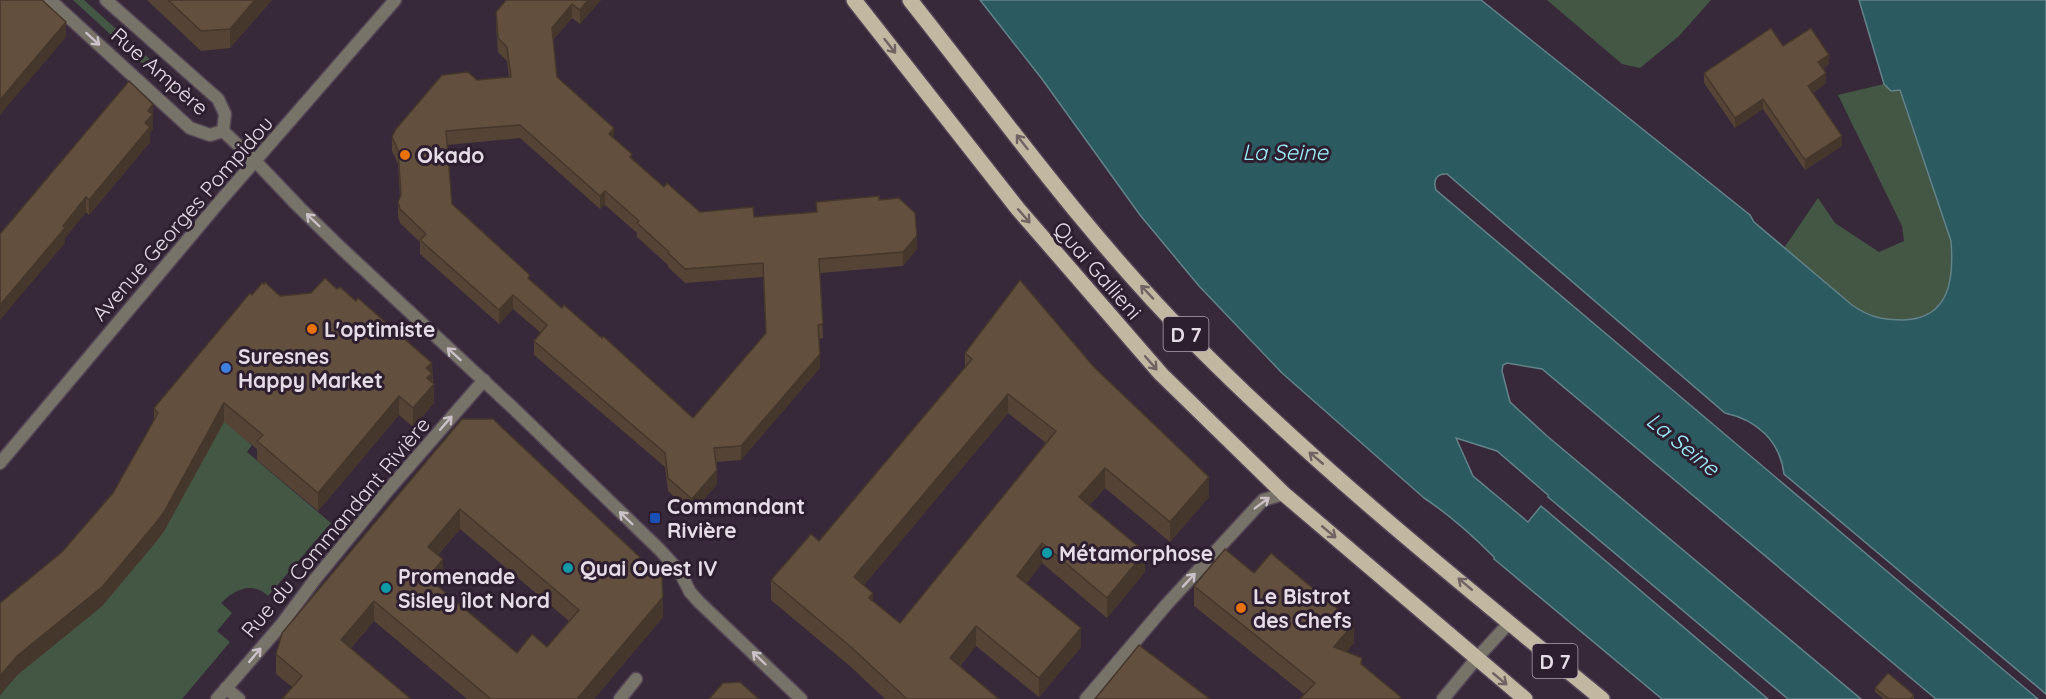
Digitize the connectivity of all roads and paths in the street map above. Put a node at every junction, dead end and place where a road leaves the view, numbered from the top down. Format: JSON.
{"nodes":[{"id":1,"x":50,"y":0,"type":"edge"},
{"id":2,"x":106,"y":0,"type":"edge"},
{"id":3,"x":395,"y":0,"type":"edge"},
{"id":4,"x":854,"y":0,"type":"edge"},
{"id":5,"x":910,"y":0,"type":"edge"},
{"id":6,"x":223,"y":131,"type":"junction"},
{"id":7,"x":256,"y":162,"type":"junction"},
{"id":8,"x":484,"y":380,"type":"junction"},
{"id":9,"x":0,"y":463,"type":"edge"},
{"id":10,"x":1284,"y":494,"type":"junction"},
{"id":11,"x":1510,"y":622,"type":"junction"},
{"id":12,"x":1476,"y":658,"type":"junction"},
{"id":13,"x":636,"y":679,"type":"dead end"},
{"id":14,"x":226,"y":688,"type":"junction"},
{"id":15,"x":217,"y":699,"type":"edge"},
{"id":16,"x":239,"y":699,"type":"edge"},
{"id":17,"x":620,"y":699,"type":"edge"},
{"id":18,"x":801,"y":699,"type":"edge"},
{"id":19,"x":1086,"y":699,"type":"edge"},
{"id":20,"x":1443,"y":699,"type":"edge"},
{"id":21,"x":1525,"y":699,"type":"edge"},
{"id":22,"x":1602,"y":699,"type":"edge"}],
"edges":[{"from":1,"to":6,"type":"street","name":"Rue Ampère","one_way":true},
{"from":2,"to":6,"type":"street","name":"Rue Ampère"},
{"from":3,"to":7,"type":"street","name":"Avenue Georges Pompidou"},
{"from":4,"to":10,"type":"main road","name":"Quai Gallieni","number":"D 7","one_way":true},
{"from":11,"to":5,"type":"main road","name":"Quai Gallieni","number":"D 7","one_way":true},
{"from":6,"to":7,"type":"street","name":"Rue Ampère"},
{"from":8,"to":7,"type":"street","name":"Rue Ampère","one_way":true},
{"from":7,"to":9,"type":"street","name":"Avenue Georges Pompidou"},
{"from":14,"to":8,"type":"street","name":"Rue du Commandant Rivière","one_way":true},
{"from":18,"to":8,"type":"street","name":"Rue Ampère","one_way":true},
{"from":10,"to":12,"type":"main road","name":"Quai Gallieni","number":"D 7","one_way":true},
{"from":19,"to":10,"type":"street","one_way":true},
{"from":11,"to":12,"type":"street"},
{"from":11,"to":22,"type":"main road","name":"Quai Gallieni","number":"D 7"},
{"from":12,"to":20,"type":"street"},
{"from":12,"to":21,"type":"main road","name":"Quai Gallieni","number":"D 7","one_way":true},
{"from":13,"to":17,"type":"street"},
{"from":14,"to":15,"type":"street","name":"Rue du Commandant Rivière"},
{"from":14,"to":16,"type":"street"}]}
